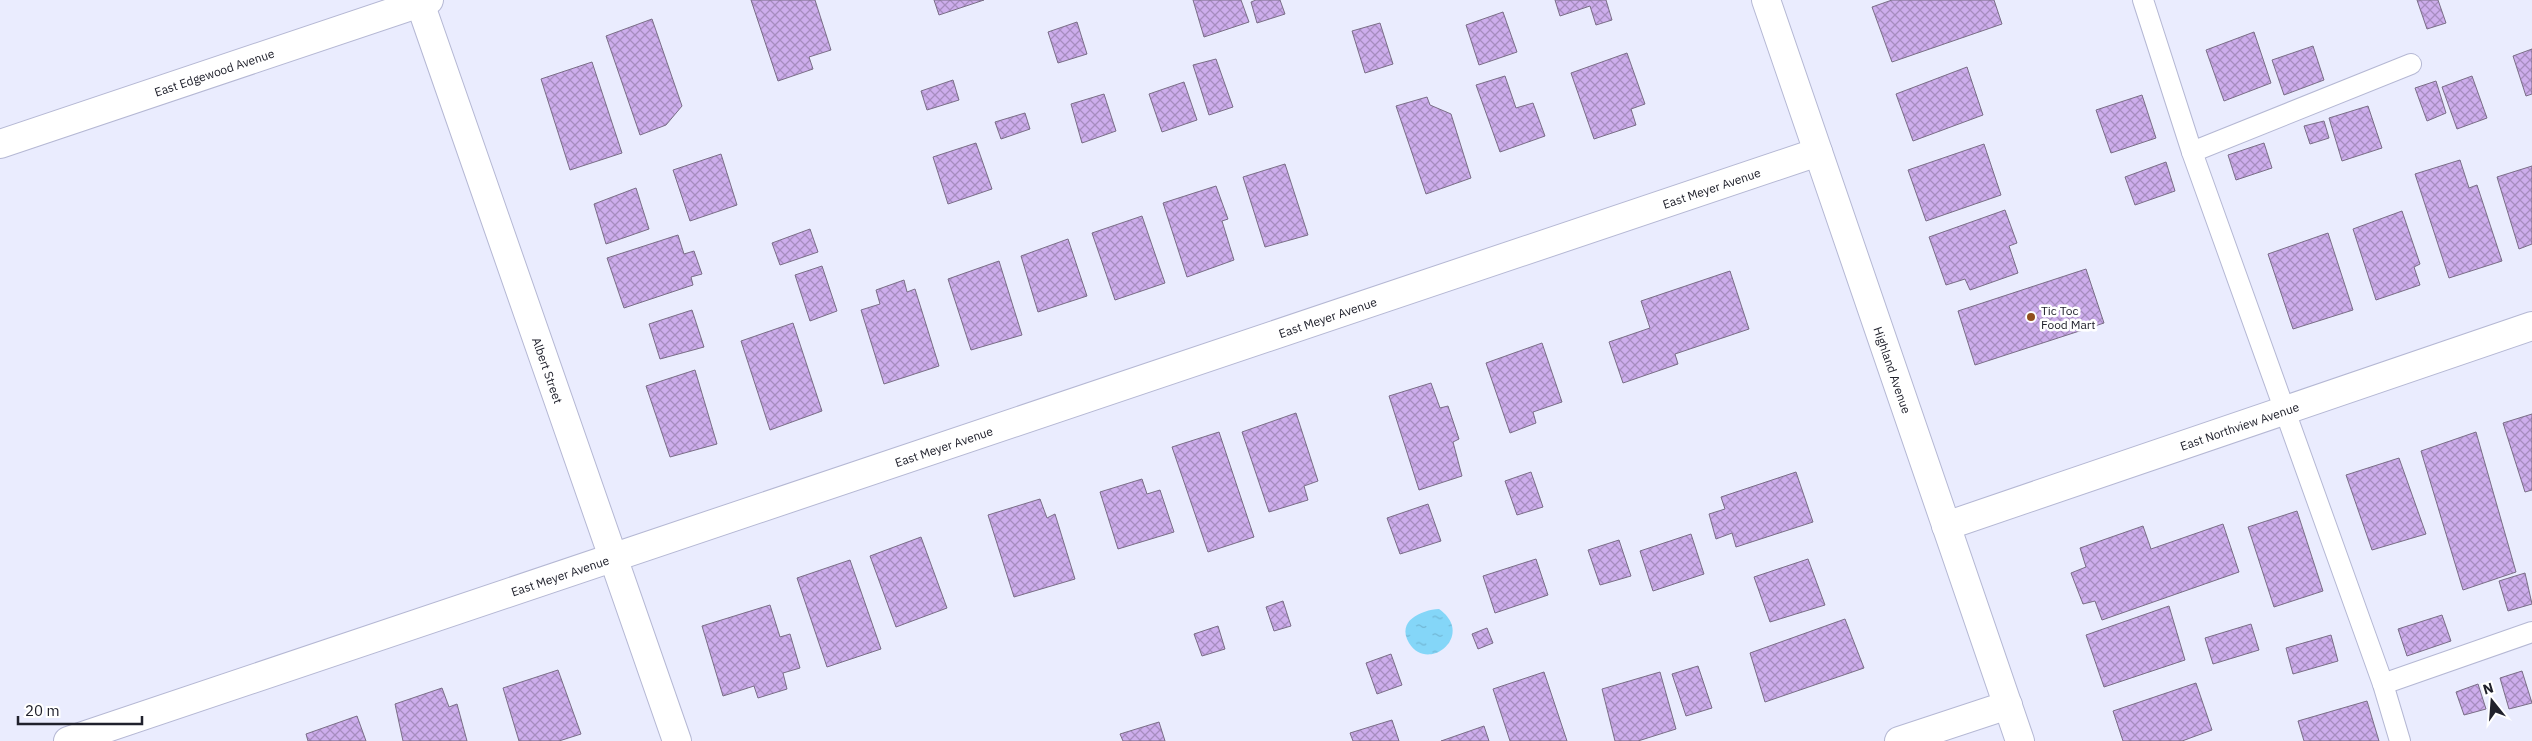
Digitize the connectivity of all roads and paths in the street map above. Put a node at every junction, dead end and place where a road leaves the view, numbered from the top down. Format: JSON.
{"nodes":[{"id":1,"x":1766,"y":0,"type":"edge"},
{"id":2,"x":2143,"y":0,"type":"edge"},
{"id":3,"x":423,"y":1,"type":"edge"},
{"id":4,"x":2411,"y":64,"type":"dead end"},
{"id":5,"x":0,"y":144,"type":"edge"},
{"id":6,"x":1818,"y":152,"type":"junction"},
{"id":7,"x":2192,"y":152,"type":"junction"},
{"id":8,"x":2532,"y":326,"type":"edge"},
{"id":9,"x":2284,"y":411,"type":"junction"},
{"id":10,"x":1946,"y":526,"type":"junction"},
{"id":11,"x":613,"y":558,"type":"junction"},
{"id":12,"x":2532,"y":632,"type":"edge"},
{"id":13,"x":2383,"y":684,"type":"junction"},
{"id":14,"x":2008,"y":705,"type":"junction"},
{"id":15,"x":68,"y":741,"type":"edge"},
{"id":16,"x":677,"y":741,"type":"edge"},
{"id":17,"x":1899,"y":741,"type":"edge"},
{"id":18,"x":2020,"y":741,"type":"edge"},
{"id":19,"x":2400,"y":741,"type":"edge"}],
"edges":[{"from":1,"to":6,"type":"street","name":"Highland Avenue"},
{"from":2,"to":7,"type":"lane"},
{"from":3,"to":5,"type":"street","name":"East Edgewood Avenue"},
{"from":3,"to":11,"type":"street","name":"Albert Street"},
{"from":4,"to":7,"type":"lane"},
{"from":6,"to":10,"type":"street","name":"Highland Avenue"},
{"from":6,"to":11,"type":"street","name":"East Meyer Avenue"},
{"from":7,"to":9,"type":"lane"},
{"from":8,"to":9,"type":"street","name":"East Northview Avenue"},
{"from":9,"to":10,"type":"street","name":"East Northview Avenue"},
{"from":9,"to":13,"type":"lane"},
{"from":10,"to":14,"type":"street","name":"Highland Avenue"},
{"from":11,"to":15,"type":"street","name":"East Meyer Avenue"},
{"from":11,"to":16,"type":"street","name":"Albert Street"},
{"from":12,"to":13,"type":"lane"},
{"from":13,"to":19,"type":"lane"},
{"from":14,"to":17,"type":"street"},
{"from":14,"to":18,"type":"street","name":"Highland Avenue"}]}
